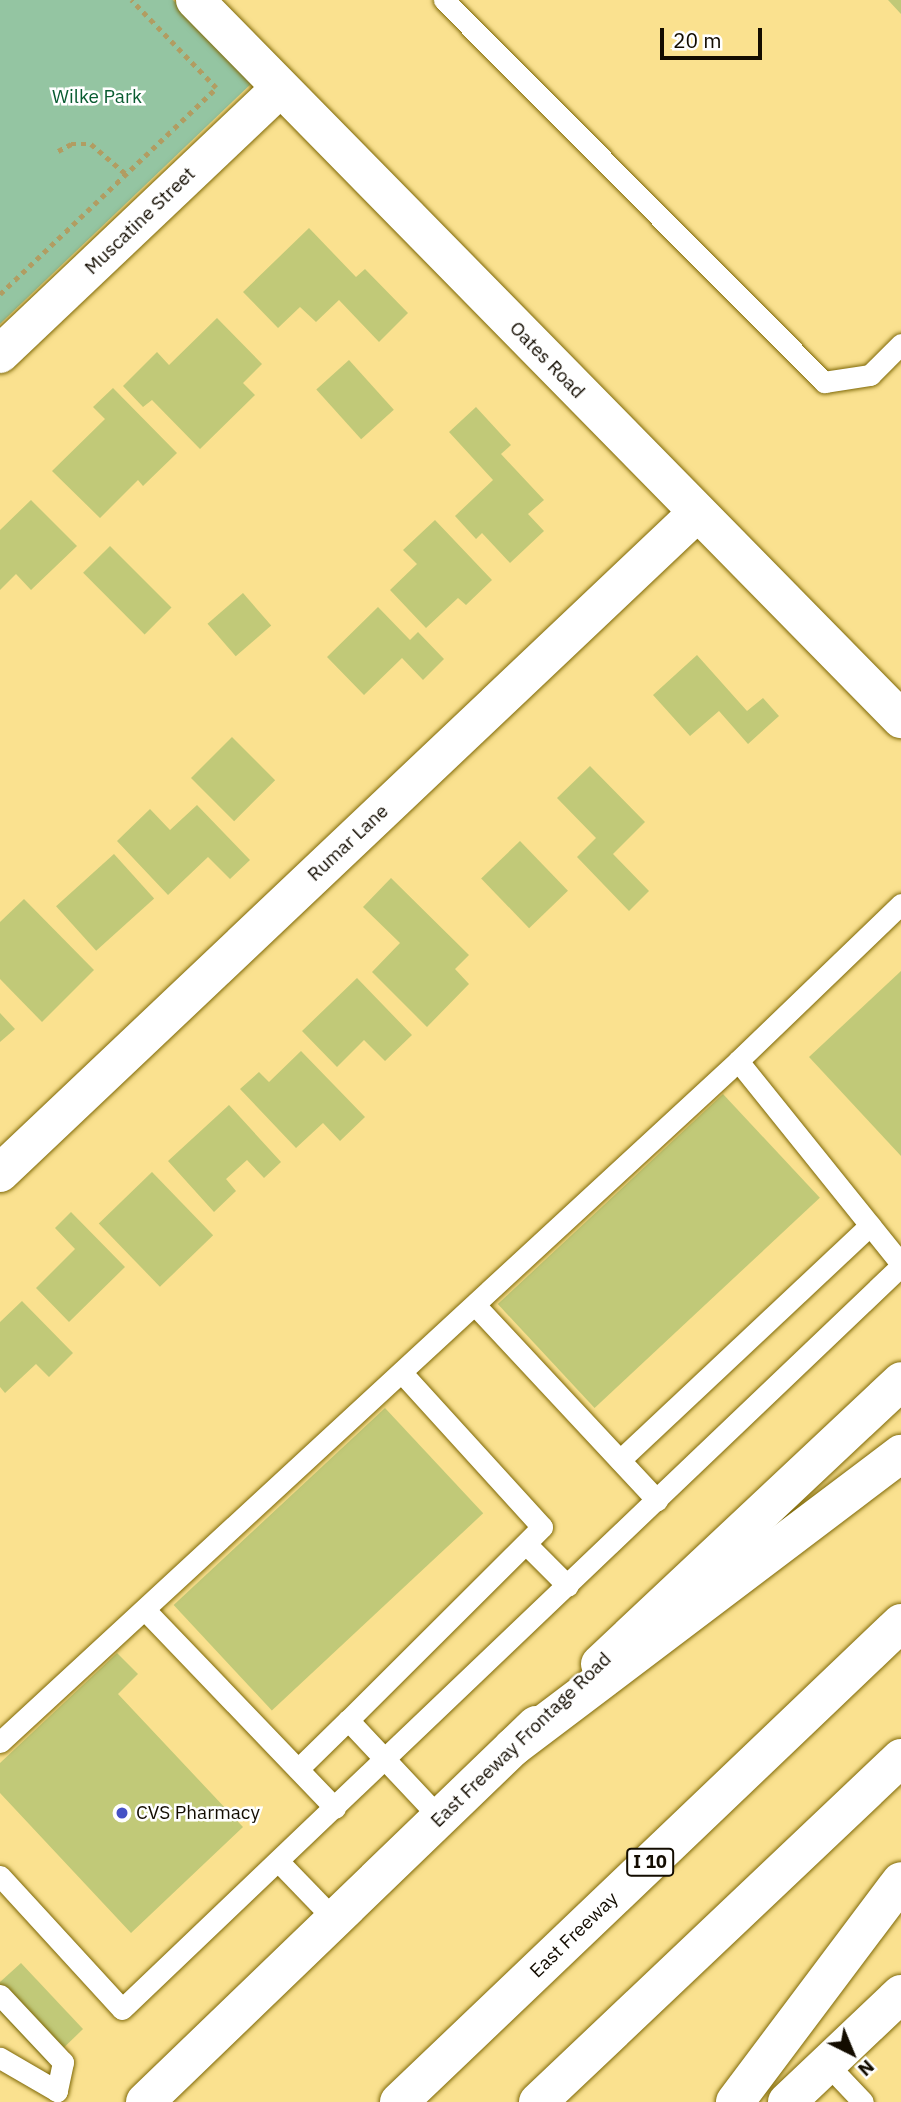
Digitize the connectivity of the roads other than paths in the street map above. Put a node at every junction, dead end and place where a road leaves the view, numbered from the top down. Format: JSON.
{"nodes":[{"id":1,"x":195,"y":0,"type":"edge"},
{"id":2,"x":444,"y":0,"type":"edge"},
{"id":3,"x":280,"y":88,"type":"junction"},
{"id":4,"x":901,"y":344,"type":"edge"},
{"id":5,"x":0,"y":354,"type":"edge"},
{"id":6,"x":697,"y":513,"type":"junction"},
{"id":7,"x":901,"y":719,"type":"edge"},
{"id":8,"x":901,"y":904,"type":"edge"},
{"id":9,"x":738,"y":1061,"type":"junction"},
{"id":10,"x":0,"y":1173,"type":"edge"},
{"id":11,"x":870,"y":1225,"type":"junction"},
{"id":12,"x":901,"y":1265,"type":"edge"},
{"id":13,"x":475,"y":1305,"type":"junction"},
{"id":14,"x":402,"y":1373,"type":"junction"},
{"id":15,"x":901,"y":1381,"type":"edge"},
{"id":16,"x":901,"y":1454,"type":"edge"},
{"id":17,"x":620,"y":1460,"type":"junction"},
{"id":18,"x":657,"y":1500,"type":"junction"},
{"id":19,"x":526,"y":1544,"type":"junction"},
{"id":20,"x":568,"y":1586,"type":"junction"},
{"id":21,"x":146,"y":1611,"type":"junction"},
{"id":22,"x":901,"y":1623,"type":"edge"},
{"id":23,"x":348,"y":1720,"type":"junction"},
{"id":24,"x":0,"y":1742,"type":"edge"},
{"id":25,"x":512,"y":1748,"type":"junction"},
{"id":26,"x":901,"y":1758,"type":"edge"},
{"id":27,"x":386,"y":1760,"type":"junction"},
{"id":28,"x":298,"y":1769,"type":"junction"},
{"id":29,"x":335,"y":1808,"type":"junction"},
{"id":30,"x":440,"y":1818,"type":"junction"},
{"id":31,"x":279,"y":1862,"type":"junction"},
{"id":32,"x":0,"y":1876,"type":"edge"},
{"id":33,"x":901,"y":1881,"type":"edge"},
{"id":34,"x":334,"y":1919,"type":"junction"},
{"id":35,"x":901,"y":1994,"type":"edge"},
{"id":36,"x":0,"y":1995,"type":"edge"},
{"id":37,"x":0,"y":2058,"type":"edge"},
{"id":38,"x":827,"y":2064,"type":"junction"},
{"id":39,"x":57,"y":2098,"type":"edge"},
{"id":40,"x":145,"y":2102,"type":"edge"},
{"id":41,"x":399,"y":2102,"type":"edge"},
{"id":42,"x":538,"y":2102,"type":"edge"},
{"id":43,"x":735,"y":2102,"type":"edge"},
{"id":44,"x":787,"y":2102,"type":"edge"},
{"id":45,"x":863,"y":2102,"type":"edge"}],
"edges":[{"from":1,"to":3,"type":"main road","name":"Oates Road"},
{"from":2,"to":4,"type":"lane"},
{"from":3,"to":5,"type":"main road","name":"Muscatine Street"},
{"from":3,"to":6,"type":"main road","name":"Oates Road"},
{"from":6,"to":7,"type":"main road","name":"Oates Road"},
{"from":6,"to":10,"type":"main road","name":"Rumar Lane"},
{"from":8,"to":9,"type":"lane"},
{"from":9,"to":11,"type":"lane"},
{"from":9,"to":13,"type":"lane"},
{"from":11,"to":12,"type":"lane"},
{"from":11,"to":17,"type":"lane"},
{"from":12,"to":18,"type":"lane"},
{"from":13,"to":14,"type":"lane"},
{"from":13,"to":17,"type":"lane"},
{"from":14,"to":19,"type":"lane"},
{"from":14,"to":21,"type":"lane"},
{"from":15,"to":25,"type":"main road","name":"East Freeway Frontage Road"},
{"from":16,"to":25,"type":"main road"},
{"from":17,"to":18,"type":"lane"},
{"from":18,"to":20,"type":"lane"},
{"from":19,"to":20,"type":"lane"},
{"from":19,"to":23,"type":"lane"},
{"from":20,"to":27,"type":"lane"},
{"from":21,"to":24,"type":"lane"},
{"from":21,"to":28,"type":"lane"},
{"from":22,"to":41,"type":"main road","name":"East Freeway","number":"I 10"},
{"from":23,"to":27,"type":"lane"},
{"from":23,"to":28,"type":"lane"},
{"from":25,"to":30,"type":"main road","name":"East Freeway Frontage Road"},
{"from":26,"to":42,"type":"main road"},
{"from":27,"to":29,"type":"lane"},
{"from":27,"to":30,"type":"lane"},
{"from":28,"to":29,"type":"lane"},
{"from":29,"to":31,"type":"lane"},
{"from":30,"to":34,"type":"main road","name":"East Freeway Frontage Road"},
{"from":31,"to":32,"type":"lane"},
{"from":31,"to":34,"type":"lane"},
{"from":33,"to":43,"type":"main road"},
{"from":34,"to":40,"type":"main road","name":"East Freeway Frontage Road"},
{"from":35,"to":38,"type":"main road"},
{"from":36,"to":39,"type":"lane"},
{"from":37,"to":39,"type":"lane"},
{"from":38,"to":44,"type":"main road"},
{"from":38,"to":45,"type":"lane"}]}
